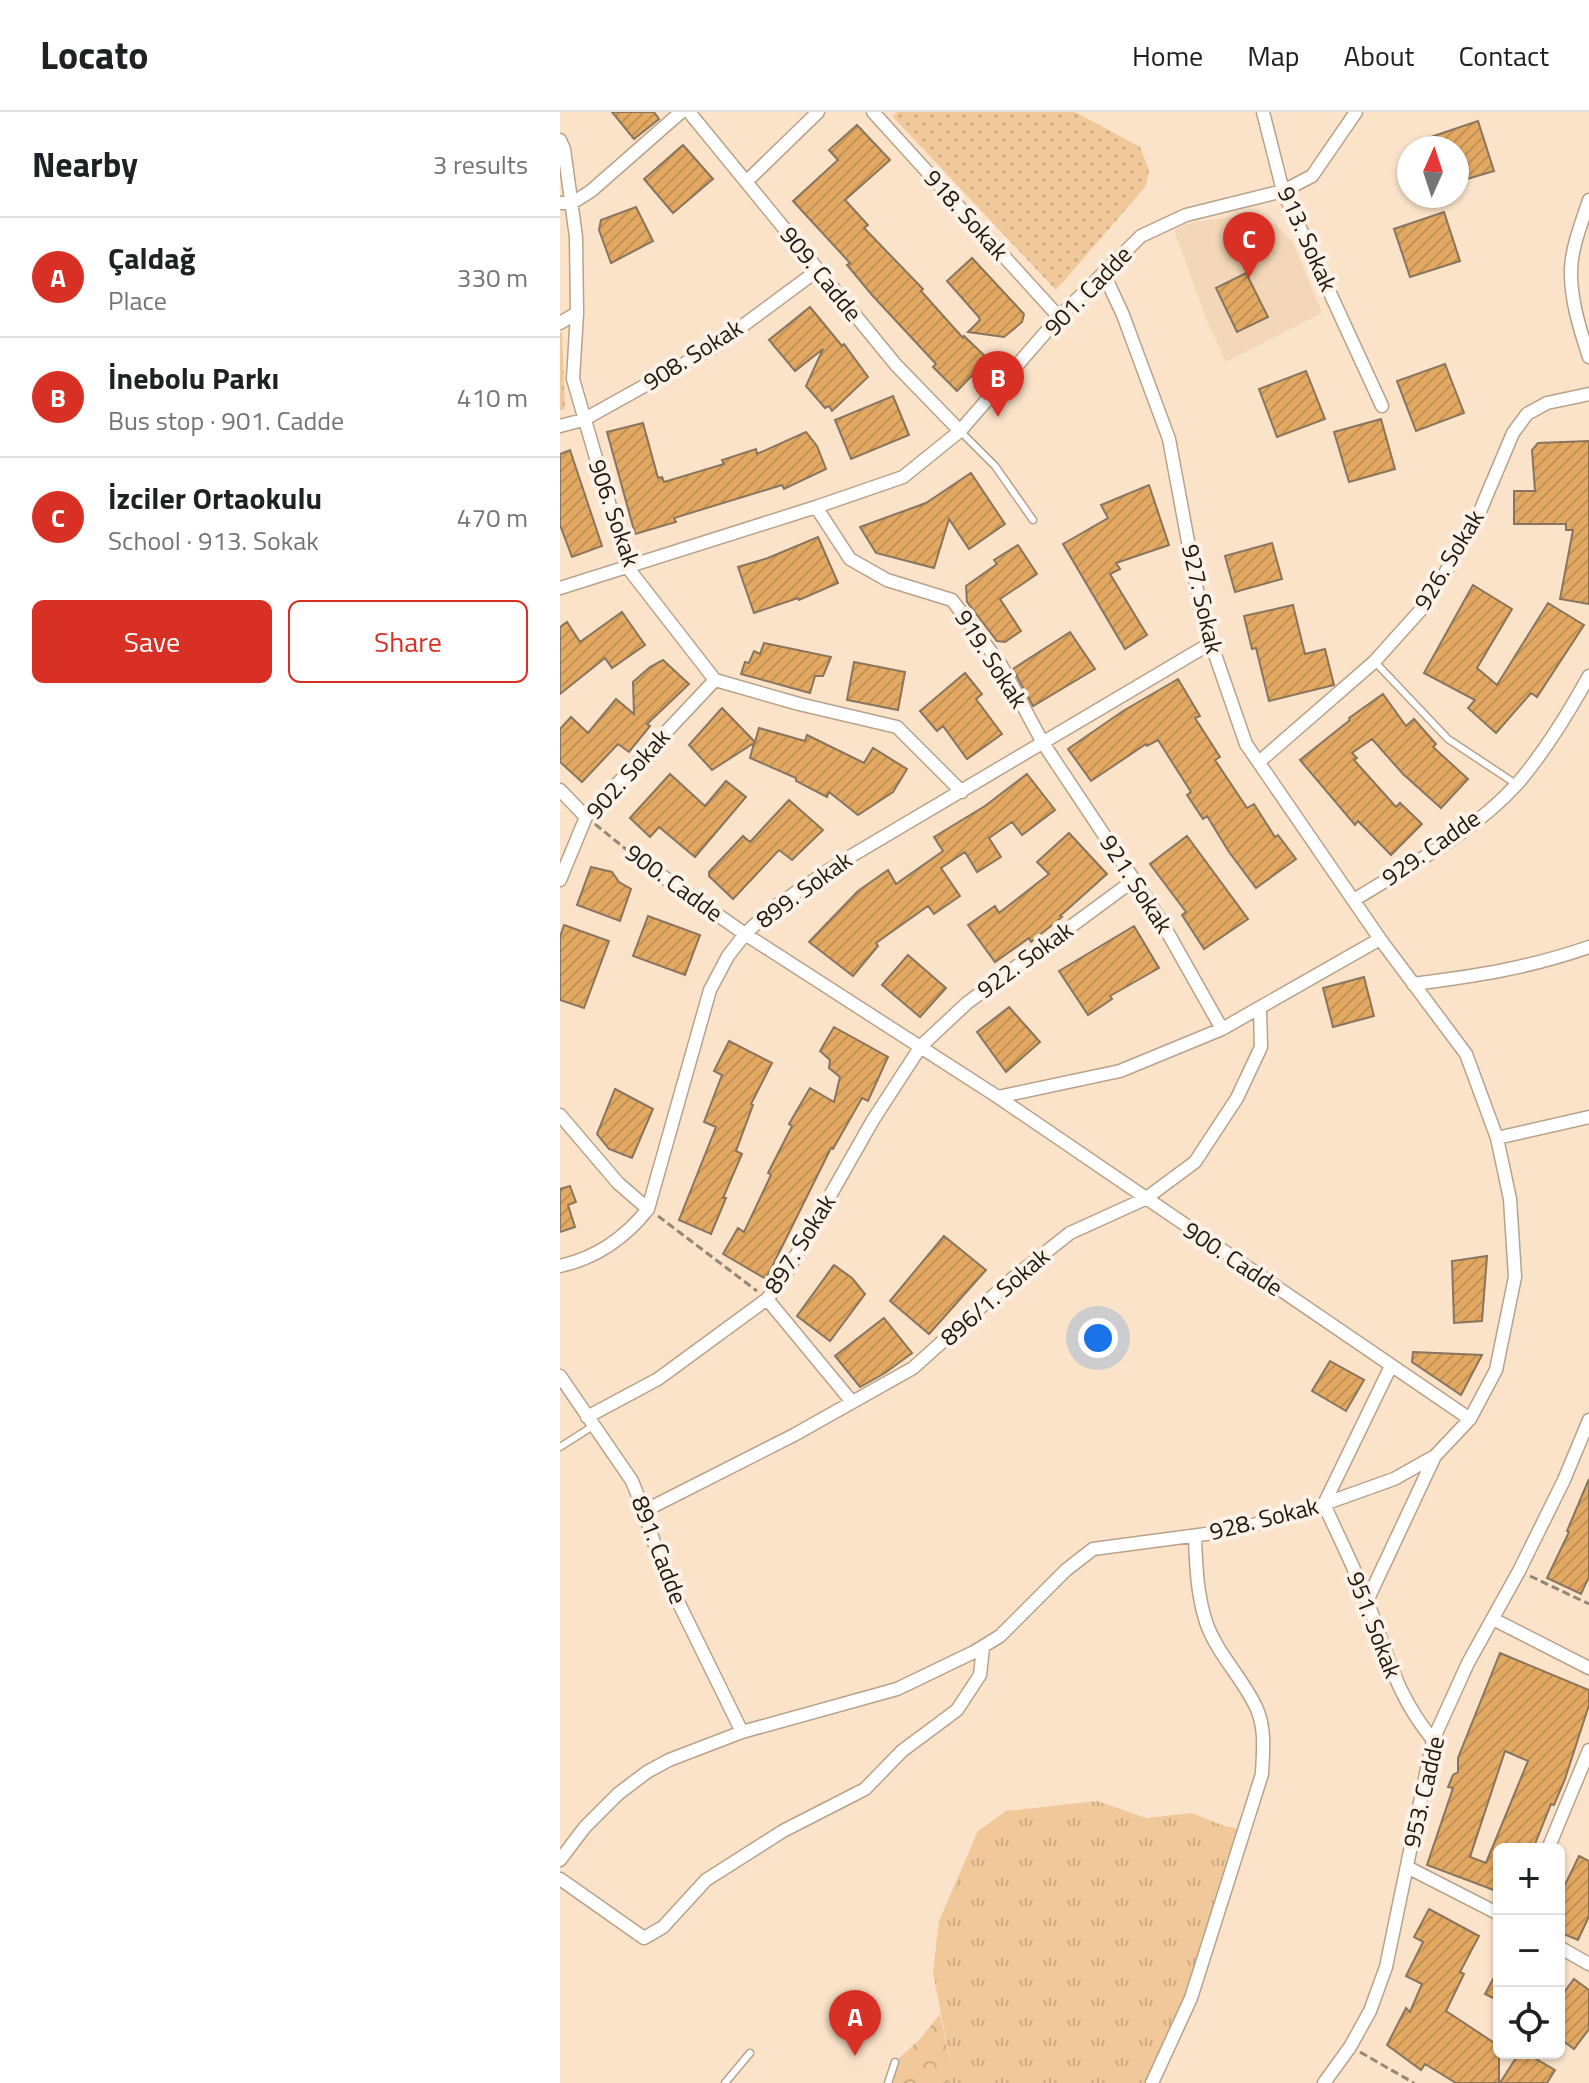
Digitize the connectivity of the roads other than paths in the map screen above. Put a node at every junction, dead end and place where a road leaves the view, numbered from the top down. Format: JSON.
{"nodes":[{"id":1,"x":681,"y":112,"type":"edge"},
{"id":2,"x":689,"y":112,"type":"edge"},
{"id":3,"x":818,"y":112,"type":"edge"},
{"id":4,"x":873,"y":112,"type":"edge"},
{"id":5,"x":1263,"y":112,"type":"edge"},
{"id":6,"x":1356,"y":112,"type":"edge"},
{"id":7,"x":560,"y":140,"type":"edge"},
{"id":8,"x":746,"y":182,"type":"junction"},
{"id":9,"x":1283,"y":191,"type":"junction"},
{"id":10,"x":1589,"y":200,"type":"edge"},
{"id":11,"x":566,"y":203,"type":"edge"},
{"id":12,"x":818,"y":270,"type":"junction"},
{"id":13,"x":1104,"y":274,"type":"junction"},
{"id":14,"x":577,"y":313,"type":"junction"},
{"id":15,"x":1059,"y":317,"type":"junction"},
{"id":16,"x":560,"y":323,"type":"edge"},
{"id":17,"x":1589,"y":357,"type":"edge"},
{"id":18,"x":1589,"y":394,"type":"edge"},
{"id":19,"x":1382,"y":406,"type":"dead end"},
{"id":20,"x":583,"y":420,"type":"junction"},
{"id":21,"x":560,"y":426,"type":"edge"},
{"id":22,"x":960,"y":431,"type":"junction"},
{"id":23,"x":816,"y":507,"type":"junction"},
{"id":24,"x":1033,"y":520,"type":"dead end"},
{"id":25,"x":628,"y":568,"type":"junction"},
{"id":26,"x":560,"y":588,"type":"edge"},
{"id":27,"x":1211,"y":643,"type":"junction"},
{"id":28,"x":1374,"y":662,"type":"junction"},
{"id":29,"x":1589,"y":676,"type":"edge"},
{"id":30,"x":715,"y":680,"type":"junction"},
{"id":31,"x":1043,"y":743,"type":"junction"},
{"id":32,"x":1259,"y":762,"type":"junction"},
{"id":33,"x":1516,"y":784,"type":"junction"},
{"id":34,"x":560,"y":790,"type":"edge"},
{"id":35,"x":962,"y":792,"type":"junction"},
{"id":36,"x":586,"y":817,"type":"junction"},
{"id":37,"x":642,"y":862,"type":"road end"},
{"id":38,"x":560,"y":880,"type":"edge"},
{"id":39,"x":1134,"y":880,"type":"junction"},
{"id":40,"x":1354,"y":900,"type":"junction"},
{"id":41,"x":745,"y":934,"type":"junction"},
{"id":42,"x":1380,"y":939,"type":"junction"},
{"id":43,"x":1589,"y":947,"type":"edge"},
{"id":44,"x":1413,"y":984,"type":"junction"},
{"id":45,"x":1260,"y":1009,"type":"junction"},
{"id":46,"x":1222,"y":1029,"type":"junction"},
{"id":47,"x":921,"y":1046,"type":"junction"},
{"id":48,"x":998,"y":1097,"type":"junction"},
{"id":49,"x":560,"y":1115,"type":"edge"},
{"id":50,"x":1589,"y":1117,"type":"edge"},
{"id":51,"x":1497,"y":1138,"type":"junction"},
{"id":52,"x":1145,"y":1199,"type":"junction"},
{"id":53,"x":648,"y":1209,"type":"junction"},
{"id":54,"x":560,"y":1266,"type":"edge"},
{"id":55,"x":767,"y":1299,"type":"junction"},
{"id":56,"x":1391,"y":1366,"type":"junction"},
{"id":57,"x":560,"y":1376,"type":"edge"},
{"id":58,"x":852,"y":1402,"type":"junction"},
{"id":59,"x":1470,"y":1419,"type":"junction"},
{"id":60,"x":1589,"y":1420,"type":"edge"},
{"id":61,"x":590,"y":1422,"type":"junction"},
{"id":62,"x":560,"y":1447,"type":"edge"},
{"id":63,"x":1435,"y":1456,"type":"junction"},
{"id":64,"x":1324,"y":1504,"type":"junction"},
{"id":65,"x":644,"y":1511,"type":"junction"},
{"id":66,"x":1195,"y":1537,"type":"junction"},
{"id":67,"x":1367,"y":1601,"type":"junction"},
{"id":68,"x":1493,"y":1619,"type":"junction"},
{"id":69,"x":983,"y":1647,"type":"junction"},
{"id":70,"x":1589,"y":1668,"type":"edge"},
{"id":71,"x":742,"y":1732,"type":"junction"},
{"id":72,"x":1433,"y":1740,"type":"junction"},
{"id":73,"x":1589,"y":1750,"type":"edge"},
{"id":74,"x":1550,"y":1843,"type":"edge"},
{"id":75,"x":560,"y":1860,"type":"edge"},
{"id":76,"x":1407,"y":1867,"type":"junction"},
{"id":77,"x":560,"y":1879,"type":"edge"},
{"id":78,"x":1493,"y":1911,"type":"edge"},
{"id":79,"x":1565,"y":1950,"type":"edge"},
{"id":80,"x":1589,"y":1964,"type":"edge"},
{"id":81,"x":750,"y":2053,"type":"dead end"},
{"id":82,"x":895,"y":2062,"type":"dead end"},
{"id":83,"x":725,"y":2083,"type":"edge"},
{"id":84,"x":888,"y":2083,"type":"edge"},
{"id":85,"x":1152,"y":2083,"type":"edge"},
{"id":86,"x":1324,"y":2083,"type":"edge"}],
"edges":[{"from":1,"to":11,"type":"street"},
{"from":2,"to":8,"type":"street","name":"909. Cadde"},
{"from":3,"to":8,"type":"street"},
{"from":4,"to":15,"type":"street","name":"918. Sokak"},
{"from":5,"to":9,"type":"street","name":"913. Sokak"},
{"from":6,"to":9,"type":"street","name":"901. Cadde"},
{"from":7,"to":11,"type":"street","name":"906. Sokak"},
{"from":8,"to":12,"type":"street","name":"909. Cadde"},
{"from":9,"to":13,"type":"street","name":"901. Cadde"},
{"from":9,"to":19,"type":"street","name":"913. Sokak"},
{"from":10,"to":17,"type":"street"},
{"from":11,"to":14,"type":"street","name":"906. Sokak"},
{"from":12,"to":20,"type":"street","name":"908. Sokak"},
{"from":12,"to":22,"type":"street","name":"909. Cadde"},
{"from":13,"to":15,"type":"street","name":"901. Cadde"},
{"from":13,"to":27,"type":"street","name":"927. Sokak"},
{"from":14,"to":16,"type":"street"},
{"from":14,"to":20,"type":"street","name":"906. Sokak"},
{"from":15,"to":22,"type":"street","name":"901. Cadde"},
{"from":18,"to":28,"type":"street","name":"926. Sokak"},
{"from":20,"to":21,"type":"street","name":"908. Sokak"},
{"from":20,"to":25,"type":"street","name":"906. Sokak"},
{"from":22,"to":23,"type":"street","name":"901. Cadde"},
{"from":22,"to":24,"type":"lane"},
{"from":23,"to":25,"type":"street","name":"901. Cadde"},
{"from":23,"to":31,"type":"street","name":"919. Sokak"},
{"from":25,"to":26,"type":"street","name":"901. Cadde"},
{"from":25,"to":30,"type":"street","name":"906. Sokak"},
{"from":27,"to":31,"type":"street","name":"899. Sokak"},
{"from":27,"to":32,"type":"street","name":"927. Sokak"},
{"from":28,"to":32,"type":"street","name":"926. Sokak"},
{"from":28,"to":33,"type":"lane"},
{"from":29,"to":33,"type":"street","name":"929. Cadde"},
{"from":30,"to":35,"type":"street"},
{"from":30,"to":36,"type":"street","name":"902. Sokak"},
{"from":31,"to":35,"type":"street","name":"899. Sokak"},
{"from":31,"to":39,"type":"street","name":"921. Sokak"},
{"from":32,"to":40,"type":"street","name":"927. Sokak"},
{"from":33,"to":40,"type":"street","name":"929. Cadde"},
{"from":34,"to":36,"type":"street"},
{"from":35,"to":41,"type":"street","name":"899. Sokak"},
{"from":36,"to":38,"type":"street","name":"902. Sokak"},
{"from":37,"to":41,"type":"street","name":"900. Cadde"},
{"from":39,"to":46,"type":"street","name":"921. Sokak"},
{"from":39,"to":47,"type":"street","name":"922. Sokak"},
{"from":40,"to":42,"type":"street","name":"928. Sokak"},
{"from":41,"to":47,"type":"street","name":"900. Cadde"},
{"from":41,"to":53,"type":"street","name":"899. Sokak"},
{"from":42,"to":44,"type":"street","name":"928. Sokak"},
{"from":42,"to":45,"type":"street"},
{"from":43,"to":44,"type":"street"},
{"from":44,"to":51,"type":"street","name":"928. Sokak"},
{"from":45,"to":46,"type":"street"},
{"from":45,"to":52,"type":"street","name":"896/1. Sokak"},
{"from":46,"to":48,"type":"street"},
{"from":47,"to":48,"type":"street","name":"900. Cadde"},
{"from":47,"to":55,"type":"street","name":"897. Sokak"},
{"from":48,"to":52,"type":"street","name":"900. Cadde"},
{"from":49,"to":53,"type":"street"},
{"from":50,"to":51,"type":"street"},
{"from":51,"to":59,"type":"street","name":"928. Sokak"},
{"from":52,"to":56,"type":"street","name":"900. Cadde"},
{"from":52,"to":58,"type":"street","name":"896/1. Sokak"},
{"from":53,"to":54,"type":"street","name":"899. Sokak"},
{"from":55,"to":58,"type":"street"},
{"from":55,"to":61,"type":"street","name":"897. Sokak"},
{"from":56,"to":59,"type":"street","name":"900. Cadde"},
{"from":56,"to":64,"type":"street"},
{"from":57,"to":61,"type":"street","name":"891. Cadde"},
{"from":58,"to":65,"type":"street","name":"896/1. Sokak"},
{"from":59,"to":63,"type":"street","name":"928. Sokak"},
{"from":60,"to":68,"type":"street","name":"953. Cadde"},
{"from":61,"to":62,"type":"lane"},
{"from":61,"to":65,"type":"street","name":"891. Cadde"},
{"from":63,"to":64,"type":"street","name":"928. Sokak"},
{"from":63,"to":67,"type":"street"},
{"from":64,"to":66,"type":"street","name":"928. Sokak"},
{"from":64,"to":67,"type":"street","name":"951. Sokak"},
{"from":65,"to":71,"type":"street","name":"891. Cadde"},
{"from":66,"to":69,"type":"street","name":"928. Sokak"},
{"from":66,"to":85,"type":"street"},
{"from":67,"to":72,"type":"street","name":"951. Sokak"},
{"from":68,"to":70,"type":"street"},
{"from":68,"to":72,"type":"street","name":"953. Cadde"},
{"from":69,"to":71,"type":"street","name":"928. Sokak"},
{"from":69,"to":77,"type":"street"},
{"from":71,"to":75,"type":"street","name":"928. Sokak"},
{"from":72,"to":76,"type":"street","name":"953. Cadde"},
{"from":73,"to":74,"type":"street"},
{"from":76,"to":78,"type":"street"},
{"from":76,"to":86,"type":"street","name":"953. Cadde"},
{"from":79,"to":80,"type":"street"},
{"from":81,"to":83,"type":"lane"},
{"from":82,"to":84,"type":"lane"}]}
